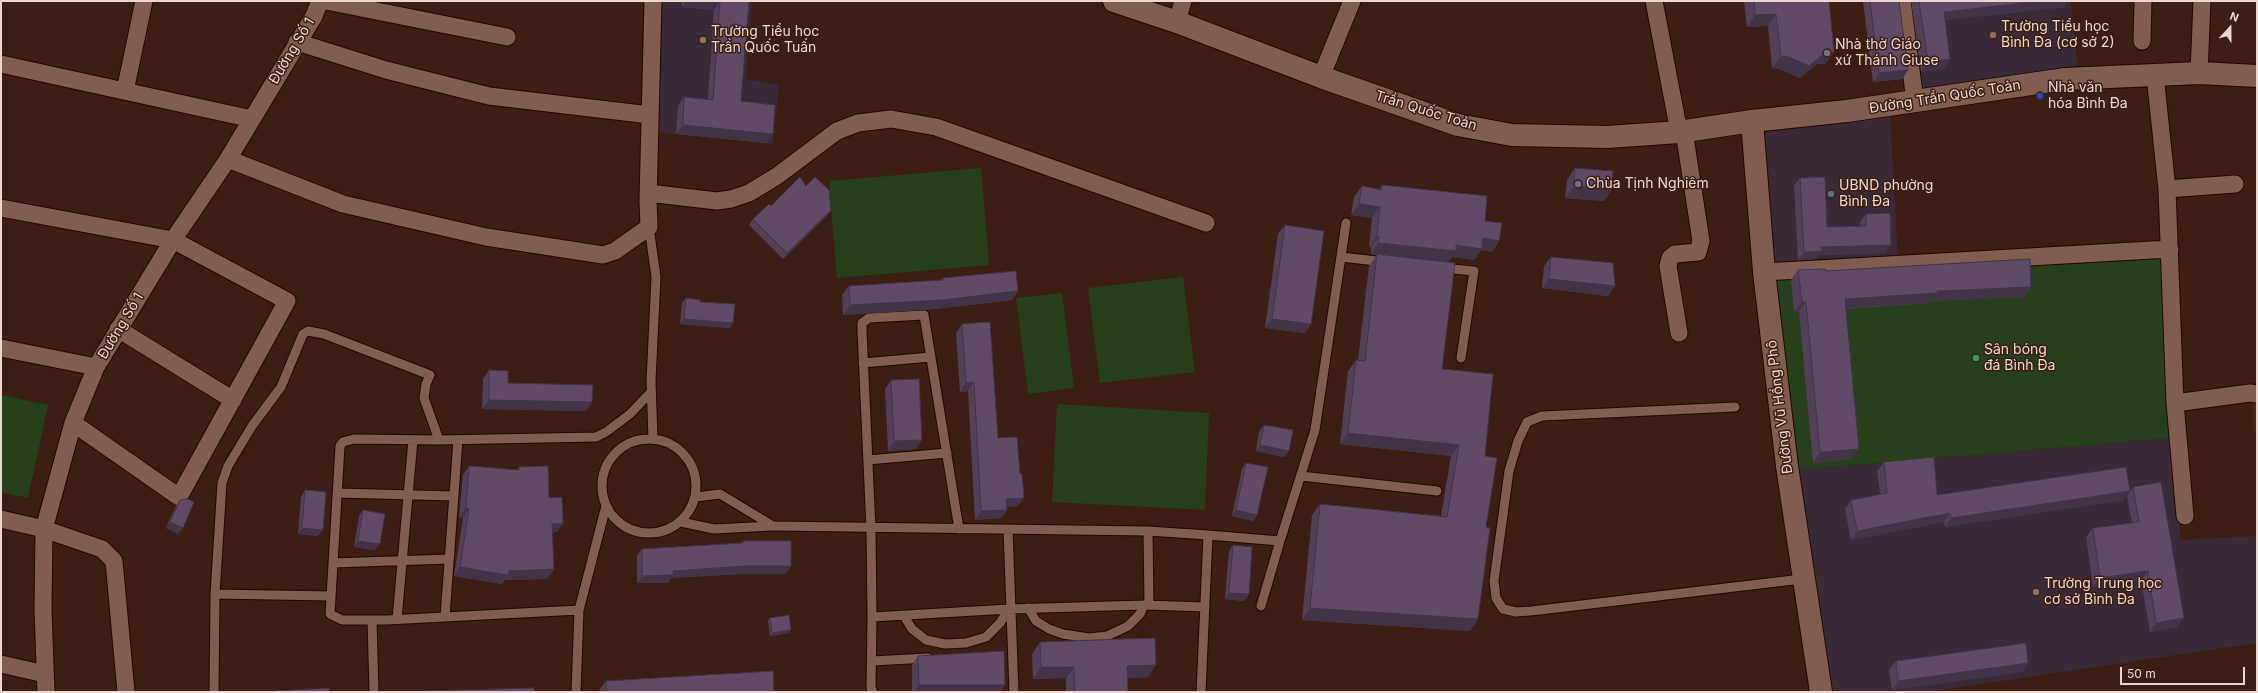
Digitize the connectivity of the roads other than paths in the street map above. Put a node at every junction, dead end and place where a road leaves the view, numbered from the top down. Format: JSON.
{"nodes":[{"id":1,"x":144,"y":1,"type":"edge"},
{"id":2,"x":320,"y":1,"type":"edge"},
{"id":3,"x":326,"y":1,"type":"edge"},
{"id":4,"x":653,"y":1,"type":"edge"},
{"id":5,"x":1114,"y":1,"type":"edge"},
{"id":6,"x":1183,"y":1,"type":"edge"},
{"id":7,"x":1352,"y":1,"type":"edge"},
{"id":8,"x":1654,"y":1,"type":"edge"},
{"id":9,"x":1902,"y":1,"type":"edge"},
{"id":10,"x":2143,"y":1,"type":"edge"},
{"id":11,"x":2202,"y":1,"type":"edge"},
{"id":12,"x":1177,"y":22,"type":"junction"},
{"id":13,"x":507,"y":37,"type":"dead end"},
{"id":14,"x":2142,"y":40,"type":"dead end"},
{"id":15,"x":297,"y":42,"type":"junction"},
{"id":16,"x":1,"y":64,"type":"edge"},
{"id":17,"x":2199,"y":73,"type":"junction"},
{"id":18,"x":2155,"y":75,"type":"junction"},
{"id":19,"x":2257,"y":76,"type":"edge"},
{"id":20,"x":1321,"y":77,"type":"junction"},
{"id":21,"x":124,"y":91,"type":"junction"},
{"id":22,"x":1915,"y":101,"type":"junction"},
{"id":23,"x":650,"y":115,"type":"junction"},
{"id":24,"x":252,"y":119,"type":"junction"},
{"id":25,"x":1752,"y":121,"type":"junction"},
{"id":26,"x":1681,"y":131,"type":"junction"},
{"id":27,"x":228,"y":159,"type":"junction"},
{"id":28,"x":2235,"y":184,"type":"dead end"},
{"id":29,"x":2167,"y":189,"type":"junction"},
{"id":30,"x":648,"y":193,"type":"junction"},
{"id":31,"x":1,"y":208,"type":"edge"},
{"id":32,"x":1206,"y":223,"type":"dead end"},
{"id":33,"x":1346,"y":224,"type":"dead end"},
{"id":34,"x":649,"y":227,"type":"junction"},
{"id":35,"x":173,"y":240,"type":"junction"},
{"id":36,"x":2170,"y":249,"type":"junction"},
{"id":37,"x":1341,"y":257,"type":"junction"},
{"id":38,"x":1395,"y":263,"type":"edge"},
{"id":39,"x":1434,"y":267,"type":"edge"},
{"id":40,"x":1764,"y":272,"type":"junction"},
{"id":41,"x":118,"y":329,"type":"junction"},
{"id":42,"x":1679,"y":333,"type":"dead end"},
{"id":43,"x":1,"y":348,"type":"edge"},
{"id":44,"x":931,"y":357,"type":"junction"},
{"id":45,"x":1461,"y":358,"type":"dead end"},
{"id":46,"x":863,"y":363,"type":"junction"},
{"id":47,"x":96,"y":367,"type":"junction"},
{"id":48,"x":651,"y":392,"type":"junction"},
{"id":49,"x":2257,"y":394,"type":"edge"},
{"id":50,"x":233,"y":400,"type":"junction"},
{"id":51,"x":2175,"y":403,"type":"junction"},
{"id":52,"x":1736,"y":407,"type":"dead end"},
{"id":53,"x":73,"y":423,"type":"junction"},
{"id":54,"x":652,"y":439,"type":"junction"},
{"id":55,"x":413,"y":440,"type":"junction"},
{"id":56,"x":439,"y":440,"type":"junction"},
{"id":57,"x":458,"y":440,"type":"junction"},
{"id":58,"x":947,"y":452,"type":"junction"},
{"id":59,"x":868,"y":460,"type":"junction"},
{"id":60,"x":1301,"y":476,"type":"junction"},
{"id":61,"x":1437,"y":491,"type":"dead end"},
{"id":62,"x":337,"y":493,"type":"junction"},
{"id":63,"x":408,"y":495,"type":"junction"},
{"id":64,"x":454,"y":496,"type":"junction"},
{"id":65,"x":696,"y":497,"type":"junction"},
{"id":66,"x":606,"y":506,"type":"junction"},
{"id":67,"x":2185,"y":516,"type":"dead end"},
{"id":68,"x":1,"y":519,"type":"edge"},
{"id":69,"x":681,"y":522,"type":"junction"},
{"id":70,"x":773,"y":526,"type":"junction"},
{"id":71,"x":44,"y":529,"type":"junction"},
{"id":72,"x":871,"y":529,"type":"junction"},
{"id":73,"x":959,"y":529,"type":"junction"},
{"id":74,"x":1008,"y":529,"type":"junction"},
{"id":75,"x":1148,"y":531,"type":"junction"},
{"id":76,"x":1208,"y":535,"type":"junction"},
{"id":77,"x":1280,"y":541,"type":"junction"},
{"id":78,"x":449,"y":559,"type":"junction"},
{"id":79,"x":402,"y":561,"type":"junction"},
{"id":80,"x":333,"y":563,"type":"junction"},
{"id":81,"x":1802,"y":579,"type":"junction"},
{"id":82,"x":215,"y":594,"type":"junction"},
{"id":83,"x":331,"y":596,"type":"junction"},
{"id":84,"x":1146,"y":605,"type":"junction"},
{"id":85,"x":1261,"y":606,"type":"dead end"},
{"id":86,"x":1206,"y":607,"type":"junction"},
{"id":87,"x":1028,"y":608,"type":"junction"},
{"id":88,"x":1009,"y":609,"type":"junction"},
{"id":89,"x":580,"y":610,"type":"junction"},
{"id":90,"x":904,"y":616,"type":"junction"},
{"id":91,"x":445,"y":617,"type":"junction"},
{"id":92,"x":872,"y":617,"type":"junction"},
{"id":93,"x":397,"y":619,"type":"junction"},
{"id":94,"x":372,"y":620,"type":"junction"},
{"id":95,"x":934,"y":658,"type":"edge"},
{"id":96,"x":872,"y":661,"type":"junction"},
{"id":97,"x":1,"y":664,"type":"edge"},
{"id":98,"x":46,"y":674,"type":"junction"},
{"id":99,"x":46,"y":692,"type":"edge"},
{"id":100,"x":126,"y":692,"type":"edge"},
{"id":101,"x":214,"y":692,"type":"edge"},
{"id":102,"x":374,"y":692,"type":"edge"},
{"id":103,"x":576,"y":692,"type":"edge"},
{"id":104,"x":873,"y":692,"type":"edge"},
{"id":105,"x":1014,"y":692,"type":"edge"},
{"id":106,"x":1201,"y":692,"type":"edge"},
{"id":107,"x":1821,"y":692,"type":"edge"}],
"edges":[{"from":1,"to":21,"type":"street"},
{"from":2,"to":15,"type":"street","name":"Đường Số 1"},
{"from":3,"to":13,"type":"street"},
{"from":4,"to":23,"type":"street"},
{"from":5,"to":12,"type":"main road","name":"Trần Quốc Toản"},
{"from":6,"to":12,"type":"street"},
{"from":7,"to":20,"type":"street"},
{"from":8,"to":26,"type":"street"},
{"from":9,"to":22,"type":"street"},
{"from":10,"to":14,"type":"street"},
{"from":11,"to":17,"type":"street"},
{"from":12,"to":20,"type":"main road","name":"Trần Quốc Toản"},
{"from":15,"to":23,"type":"street"},
{"from":15,"to":24,"type":"street","name":"Đường Số 1"},
{"from":16,"to":21,"type":"street"},
{"from":17,"to":18,"type":"main road","name":"Đường Trần Quốc Toản"},
{"from":17,"to":19,"type":"main road","name":"Đường Trần Quốc Toản"},
{"from":18,"to":22,"type":"main road","name":"Đường Trần Quốc Toản"},
{"from":18,"to":29,"type":"street"},
{"from":20,"to":26,"type":"main road","name":"Trần Quốc Toản"},
{"from":21,"to":24,"type":"street"},
{"from":22,"to":25,"type":"main road","name":"Đường Trần Quốc Toản"},
{"from":23,"to":30,"type":"street"},
{"from":24,"to":27,"type":"street","name":"Đường Số 1"},
{"from":25,"to":26,"type":"main road","name":"Trần Quốc Toản"},
{"from":25,"to":40,"type":"main road","name":"Đường Vũ Hồng Phô"},
{"from":26,"to":42,"type":"street"},
{"from":27,"to":34,"type":"street"},
{"from":27,"to":35,"type":"street","name":"Đường Số 1"},
{"from":28,"to":29,"type":"street"},
{"from":29,"to":36,"type":"street"},
{"from":30,"to":32,"type":"street"},
{"from":30,"to":34,"type":"street"},
{"from":31,"to":35,"type":"street"},
{"from":33,"to":37,"type":"lane"},
{"from":34,"to":48,"type":"lane"},
{"from":35,"to":41,"type":"street","name":"Đường Số 1"},
{"from":35,"to":50,"type":"street"},
{"from":36,"to":40,"type":"street"},
{"from":36,"to":51,"type":"street"},
{"from":37,"to":38,"type":"lane"},
{"from":37,"to":60,"type":"lane"},
{"from":39,"to":45,"type":"lane"},
{"from":40,"to":81,"type":"main road","name":"Đường Vũ Hồng Phô"},
{"from":41,"to":47,"type":"street","name":"Đường Số 1"},
{"from":41,"to":50,"type":"street"},
{"from":43,"to":47,"type":"street"},
{"from":44,"to":46,"type":"lane"},
{"from":44,"to":46,"type":"lane"},
{"from":44,"to":58,"type":"lane"},
{"from":46,"to":59,"type":"lane"},
{"from":47,"to":53,"type":"street","name":"Đường Số 1"},
{"from":48,"to":54,"type":"lane"},
{"from":48,"to":57,"type":"lane"},
{"from":49,"to":51,"type":"street"},
{"from":50,"to":53,"type":"street"},
{"from":51,"to":67,"type":"street"},
{"from":52,"to":81,"type":"lane"},
{"from":53,"to":71,"type":"street","name":"Đường Số 1"},
{"from":54,"to":65,"type":"lane"},
{"from":54,"to":66,"type":"lane"},
{"from":55,"to":56,"type":"lane"},
{"from":55,"to":62,"type":"lane"},
{"from":55,"to":63,"type":"lane"},
{"from":56,"to":57,"type":"lane"},
{"from":56,"to":82,"type":"lane"},
{"from":57,"to":64,"type":"lane"},
{"from":58,"to":59,"type":"lane"},
{"from":58,"to":73,"type":"lane"},
{"from":59,"to":72,"type":"lane"},
{"from":60,"to":61,"type":"lane"},
{"from":60,"to":77,"type":"lane"},
{"from":62,"to":63,"type":"lane"},
{"from":62,"to":80,"type":"lane"},
{"from":63,"to":64,"type":"lane"},
{"from":63,"to":79,"type":"lane"},
{"from":64,"to":78,"type":"lane"},
{"from":65,"to":69,"type":"lane"},
{"from":65,"to":70,"type":"lane"},
{"from":66,"to":69,"type":"lane"},
{"from":66,"to":89,"type":"lane"},
{"from":68,"to":71,"type":"street"},
{"from":69,"to":70,"type":"lane"},
{"from":70,"to":72,"type":"lane"},
{"from":71,"to":98,"type":"street","name":"Đường Số 1"},
{"from":71,"to":100,"type":"street"},
{"from":72,"to":73,"type":"lane"},
{"from":72,"to":92,"type":"lane"},
{"from":73,"to":74,"type":"lane"},
{"from":74,"to":75,"type":"lane"},
{"from":74,"to":88,"type":"lane"},
{"from":75,"to":76,"type":"lane"},
{"from":75,"to":84,"type":"lane"},
{"from":76,"to":77,"type":"lane"},
{"from":76,"to":86,"type":"lane"},
{"from":77,"to":85,"type":"lane"},
{"from":78,"to":79,"type":"lane"},
{"from":78,"to":91,"type":"lane"},
{"from":79,"to":80,"type":"lane"},
{"from":79,"to":93,"type":"lane"},
{"from":80,"to":83,"type":"lane"},
{"from":81,"to":107,"type":"main road","name":"Đường Vũ Hồng Phô"},
{"from":82,"to":83,"type":"lane"},
{"from":82,"to":101,"type":"lane"},
{"from":83,"to":94,"type":"lane"},
{"from":84,"to":86,"type":"lane"},
{"from":84,"to":87,"type":"lane"},
{"from":84,"to":87,"type":"lane"},
{"from":86,"to":106,"type":"lane"},
{"from":87,"to":88,"type":"lane"},
{"from":88,"to":90,"type":"lane"},
{"from":88,"to":90,"type":"lane"},
{"from":88,"to":105,"type":"lane"},
{"from":89,"to":91,"type":"lane"},
{"from":89,"to":103,"type":"lane"},
{"from":90,"to":92,"type":"lane"},
{"from":91,"to":93,"type":"lane"},
{"from":92,"to":96,"type":"lane"},
{"from":93,"to":94,"type":"lane"},
{"from":94,"to":102,"type":"lane"},
{"from":95,"to":96,"type":"lane"},
{"from":96,"to":104,"type":"lane"},
{"from":97,"to":98,"type":"street"},
{"from":98,"to":99,"type":"street","name":"Đường Số 1"}]}
